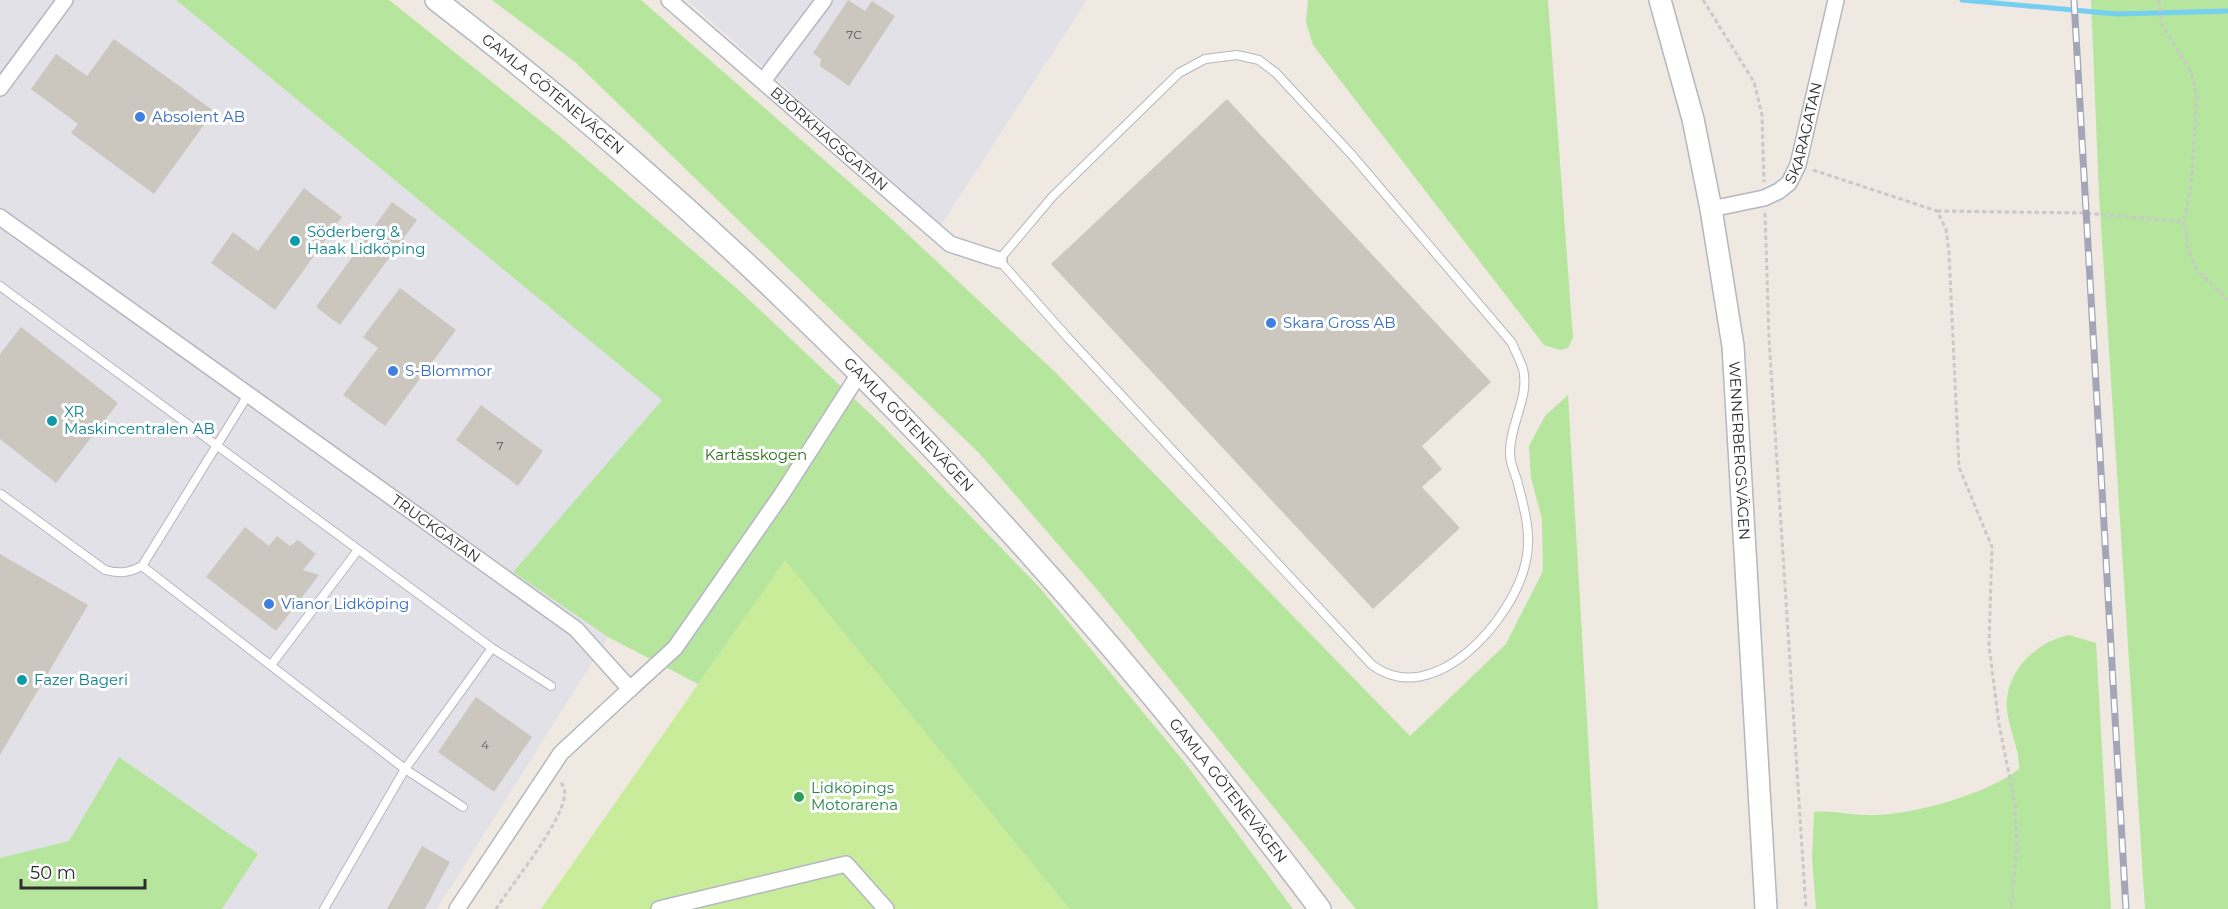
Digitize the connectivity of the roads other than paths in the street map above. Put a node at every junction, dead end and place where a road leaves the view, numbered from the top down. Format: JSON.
{"nodes":[{"id":1,"x":65,"y":0,"type":"edge"},
{"id":2,"x":436,"y":0,"type":"edge"},
{"id":3,"x":669,"y":0,"type":"edge"},
{"id":4,"x":824,"y":0,"type":"edge"},
{"id":5,"x":1660,"y":0,"type":"edge"},
{"id":6,"x":1836,"y":0,"type":"edge"},
{"id":7,"x":763,"y":81,"type":"junction"},
{"id":8,"x":0,"y":88,"type":"edge"},
{"id":9,"x":1711,"y":209,"type":"junction"},
{"id":10,"x":0,"y":217,"type":"edge"},
{"id":11,"x":999,"y":260,"type":"junction"},
{"id":12,"x":0,"y":286,"type":"edge"},
{"id":13,"x":859,"y":374,"type":"junction"},
{"id":14,"x":248,"y":394,"type":"junction"},
{"id":15,"x":215,"y":447,"type":"junction"},
{"id":16,"x":1,"y":494,"type":"edge"},
{"id":17,"x":358,"y":550,"type":"junction"},
{"id":18,"x":142,"y":566,"type":"junction"},
{"id":19,"x":492,"y":648,"type":"junction"},
{"id":20,"x":271,"y":665,"type":"junction"},
{"id":21,"x":551,"y":686,"type":"dead end"},
{"id":22,"x":630,"y":689,"type":"junction"},
{"id":23,"x":405,"y":769,"type":"junction"},
{"id":24,"x":463,"y":807,"type":"dead end"},
{"id":25,"x":324,"y":909,"type":"edge"},
{"id":26,"x":457,"y":909,"type":"edge"},
{"id":27,"x":659,"y":909,"type":"edge"},
{"id":28,"x":886,"y":909,"type":"edge"},
{"id":29,"x":1320,"y":909,"type":"edge"},
{"id":30,"x":1766,"y":909,"type":"edge"}],
"edges":[{"from":1,"to":8,"type":"street"},
{"from":2,"to":13,"type":"street","name":"GAMLA GÖTENEVÄGEN"},
{"from":3,"to":7,"type":"street","name":"BJÖRKHAGSGATAN"},
{"from":4,"to":7,"type":"street"},
{"from":5,"to":9,"type":"street","name":"WENNERBERGSVÄGEN"},
{"from":6,"to":9,"type":"street","name":"SKARAGATAN"},
{"from":7,"to":11,"type":"street","name":"BJÖRKHAGSGATAN"},
{"from":9,"to":30,"type":"street","name":"WENNERBERGSVÄGEN"},
{"from":10,"to":14,"type":"street","name":"TRUCKGATAN"},
{"from":11,"to":11,"type":"lane"},
{"from":12,"to":15,"type":"lane"},
{"from":13,"to":22,"type":"street"},
{"from":13,"to":29,"type":"street","name":"GAMLA GÖTENEVÄGEN"},
{"from":14,"to":15,"type":"lane"},
{"from":14,"to":22,"type":"street","name":"TRUCKGATAN"},
{"from":15,"to":17,"type":"lane"},
{"from":15,"to":18,"type":"lane"},
{"from":16,"to":18,"type":"lane"},
{"from":17,"to":19,"type":"lane"},
{"from":17,"to":20,"type":"lane"},
{"from":18,"to":20,"type":"lane"},
{"from":19,"to":21,"type":"lane"},
{"from":19,"to":23,"type":"lane"},
{"from":20,"to":23,"type":"lane"},
{"from":22,"to":26,"type":"street"},
{"from":23,"to":24,"type":"lane"},
{"from":23,"to":25,"type":"lane"},
{"from":27,"to":28,"type":"street"}]}
